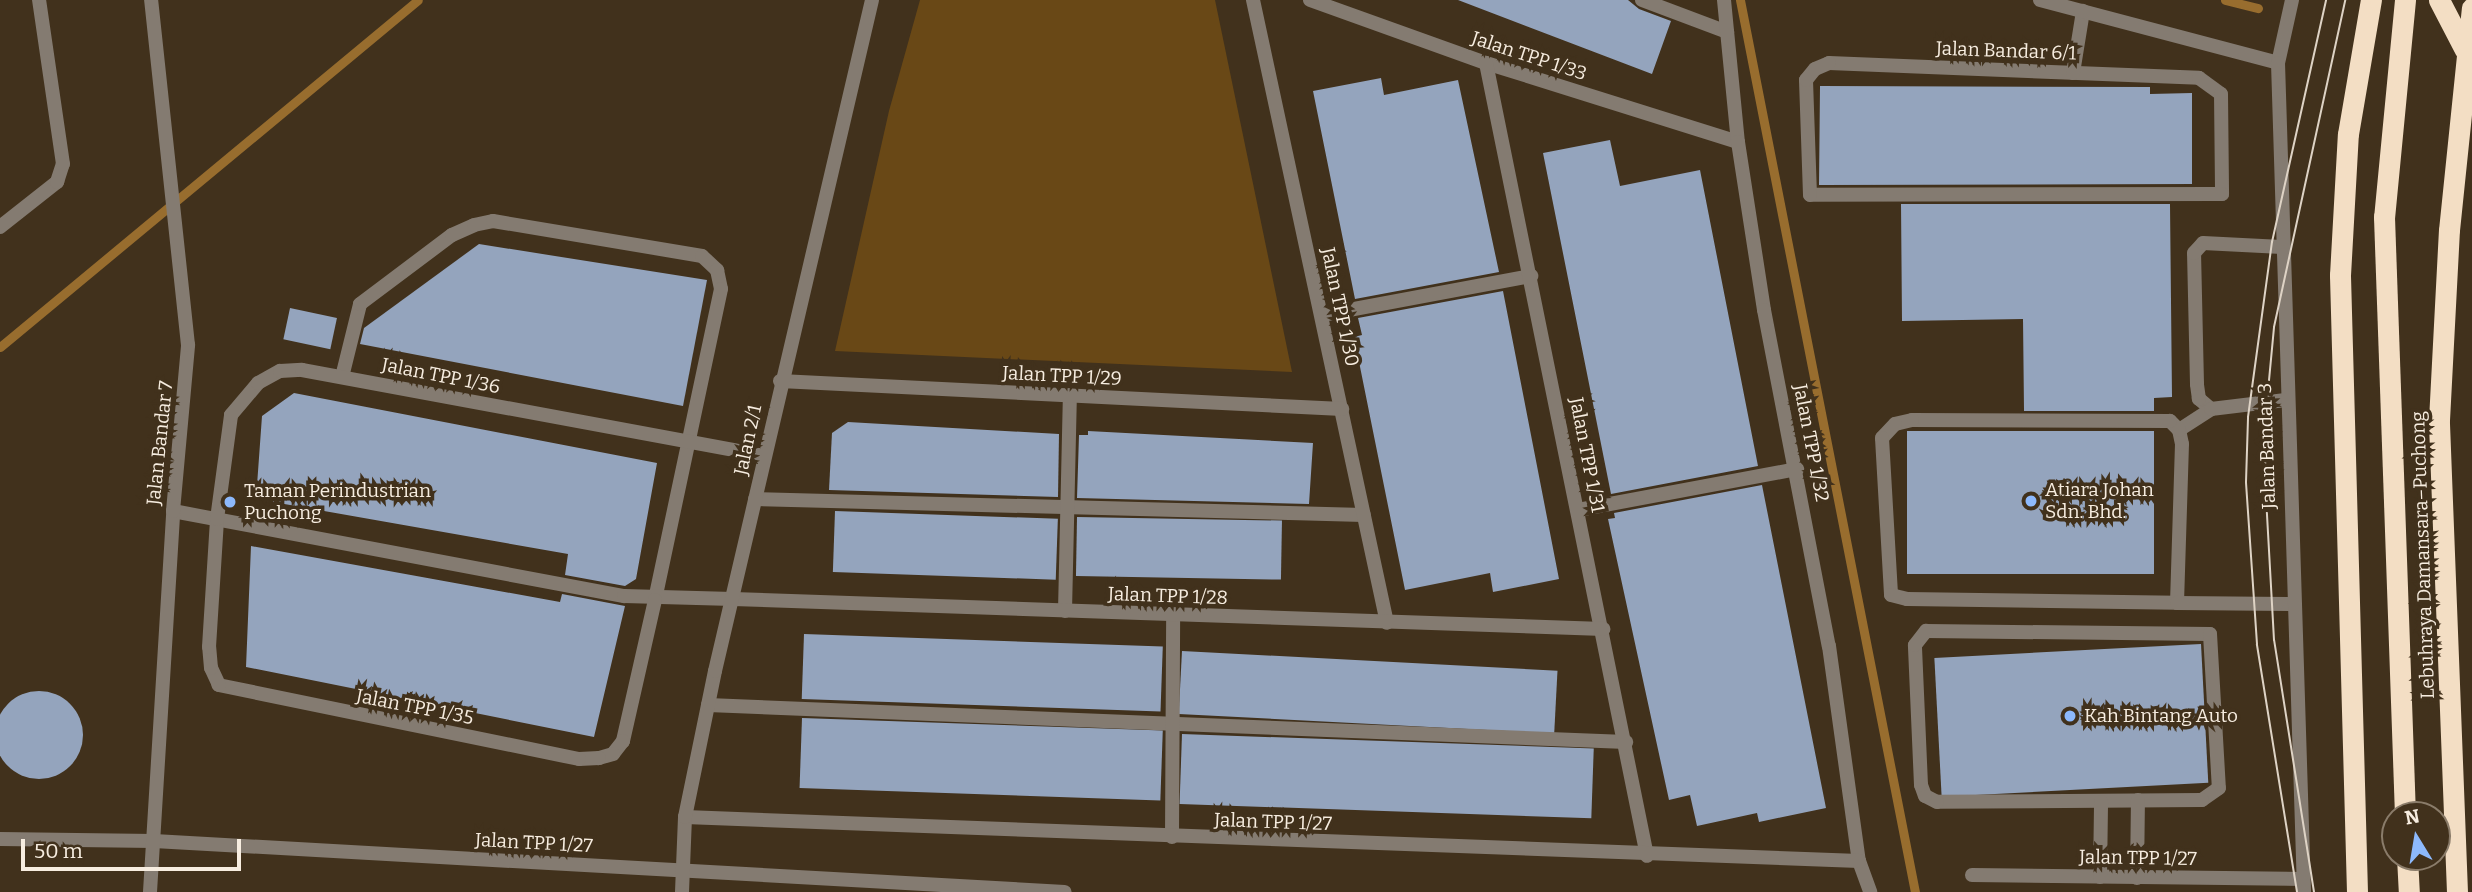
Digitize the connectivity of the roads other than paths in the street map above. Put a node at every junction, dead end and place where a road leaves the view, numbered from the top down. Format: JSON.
{"nodes":[{"id":1,"x":39,"y":0,"type":"edge"},
{"id":2,"x":151,"y":0,"type":"edge"},
{"id":3,"x":872,"y":0,"type":"edge"},
{"id":4,"x":1253,"y":0,"type":"edge"},
{"id":5,"x":1310,"y":0,"type":"edge"},
{"id":6,"x":1642,"y":0,"type":"edge"},
{"id":7,"x":1724,"y":0,"type":"edge"},
{"id":8,"x":2040,"y":0,"type":"edge"},
{"id":9,"x":2292,"y":0,"type":"edge"},
{"id":10,"x":2371,"y":0,"type":"edge"},
{"id":11,"x":2405,"y":0,"type":"edge"},
{"id":12,"x":2439,"y":0,"type":"edge"},
{"id":13,"x":2472,"y":8,"type":"edge"},
{"id":14,"x":2083,"y":11,"type":"junction"},
{"id":15,"x":1727,"y":32,"type":"junction"},
{"id":16,"x":2465,"y":50,"type":"junction"},
{"id":17,"x":1486,"y":63,"type":"junction"},
{"id":18,"x":2278,"y":64,"type":"junction"},
{"id":19,"x":2073,"y":73,"type":"junction"},
{"id":20,"x":1738,"y":142,"type":"junction"},
{"id":21,"x":0,"y":227,"type":"edge"},
{"id":22,"x":2282,"y":247,"type":"junction"},
{"id":23,"x":1531,"y":276,"type":"junction"},
{"id":24,"x":1322,"y":315,"type":"junction"},
{"id":25,"x":342,"y":377,"type":"junction"},
{"id":26,"x":780,"y":381,"type":"junction"},
{"id":27,"x":1070,"y":396,"type":"junction"},
{"id":28,"x":2285,"y":400,"type":"junction"},
{"id":29,"x":1342,"y":409,"type":"junction"},
{"id":30,"x":2211,"y":409,"type":"junction"},
{"id":31,"x":2179,"y":430,"type":"junction"},
{"id":32,"x":689,"y":442,"type":"junction"},
{"id":33,"x":764,"y":456,"type":"junction"},
{"id":34,"x":1797,"y":469,"type":"junction"},
{"id":35,"x":755,"y":499,"type":"junction"},
{"id":36,"x":1578,"y":510,"type":"junction"},
{"id":37,"x":173,"y":511,"type":"junction"},
{"id":38,"x":1068,"y":511,"type":"junction"},
{"id":39,"x":1364,"y":515,"type":"junction"},
{"id":40,"x":217,"y":519,"type":"junction"},
{"id":41,"x":733,"y":599,"type":"junction"},
{"id":42,"x":655,"y":600,"type":"junction"},
{"id":43,"x":2177,"y":603,"type":"junction"},
{"id":44,"x":2292,"y":604,"type":"junction"},
{"id":45,"x":1065,"y":611,"type":"junction"},
{"id":46,"x":1174,"y":615,"type":"junction"},
{"id":47,"x":1387,"y":623,"type":"junction"},
{"id":48,"x":1603,"y":629,"type":"junction"},
{"id":49,"x":708,"y":705,"type":"junction"},
{"id":50,"x":1172,"y":727,"type":"junction"},
{"id":51,"x":1626,"y":742,"type":"junction"},
{"id":52,"x":2138,"y":800,"type":"junction"},
{"id":53,"x":2404,"y":801,"type":"edge"},
{"id":54,"x":2101,"y":802,"type":"junction"},
{"id":55,"x":685,"y":817,"type":"junction"},
{"id":56,"x":1172,"y":837,"type":"junction"},
{"id":57,"x":0,"y":839,"type":"edge"},
{"id":58,"x":154,"y":841,"type":"junction"},
{"id":59,"x":1647,"y":856,"type":"junction"},
{"id":60,"x":1859,"y":861,"type":"junction"},
{"id":61,"x":681,"y":870,"type":"junction"},
{"id":62,"x":2408,"y":871,"type":"edge"},
{"id":63,"x":1972,"y":875,"type":"dead end"},
{"id":64,"x":2100,"y":877,"type":"junction"},
{"id":65,"x":2137,"y":878,"type":"junction"},
{"id":66,"x":2304,"y":886,"type":"edge"},
{"id":67,"x":150,"y":892,"type":"edge"},
{"id":68,"x":682,"y":892,"type":"edge"},
{"id":69,"x":1065,"y":892,"type":"edge"},
{"id":70,"x":1870,"y":892,"type":"edge"},
{"id":71,"x":2357,"y":892,"type":"edge"},
{"id":72,"x":2409,"y":892,"type":"edge"},
{"id":73,"x":2457,"y":892,"type":"edge"}],
"edges":[{"from":1,"to":21,"type":"street"},
{"from":2,"to":37,"type":"street","name":"Jalan Bandar 7"},
{"from":3,"to":26,"type":"street","name":"Jalan 2/1"},
{"from":4,"to":24,"type":"street","name":"Jalan TPP 1/30"},
{"from":5,"to":17,"type":"street","name":"Jalan TPP 1/33"},
{"from":6,"to":15,"type":"street"},
{"from":7,"to":15,"type":"street","name":"Jalan TPP 1/32"},
{"from":8,"to":14,"type":"street"},
{"from":9,"to":18,"type":"street","name":"Jalan Bandar 3"},
{"from":10,"to":71,"type":"highway"},
{"from":11,"to":53,"type":"highway"},
{"from":12,"to":16,"type":"highway"},
{"from":13,"to":16,"type":"highway","name":"Lebuhraya Damansara–Puchong"},
{"from":14,"to":18,"type":"street"},
{"from":14,"to":19,"type":"street"},
{"from":15,"to":20,"type":"street","name":"Jalan TPP 1/32"},
{"from":16,"to":73,"type":"highway","name":"Lebuhraya Damansara–Puchong"},
{"from":17,"to":20,"type":"street","name":"Jalan TPP 1/33"},
{"from":17,"to":23,"type":"street","name":"Jalan TPP 1/31"},
{"from":18,"to":22,"type":"street","name":"Jalan Bandar 3"},
{"from":19,"to":19,"type":"street","name":"Jalan Bandar 6/1"},
{"from":20,"to":34,"type":"street","name":"Jalan TPP 1/32"},
{"from":22,"to":28,"type":"street","name":"Jalan Bandar 3"},
{"from":22,"to":30,"type":"street"},
{"from":23,"to":24,"type":"street"},
{"from":23,"to":36,"type":"street","name":"Jalan TPP 1/31"},
{"from":24,"to":29,"type":"street","name":"Jalan TPP 1/30"},
{"from":25,"to":32,"type":"street","name":"Jalan TPP 1/36"},
{"from":25,"to":32,"type":"street"},
{"from":25,"to":40,"type":"street","name":"Jalan TPP 1/36"},
{"from":26,"to":27,"type":"street","name":"Jalan TPP 1/29"},
{"from":26,"to":33,"type":"street","name":"Jalan 2/1"},
{"from":27,"to":29,"type":"street","name":"Jalan TPP 1/29"},
{"from":27,"to":38,"type":"street"},
{"from":28,"to":30,"type":"street"},
{"from":28,"to":44,"type":"street","name":"Jalan Bandar 3"},
{"from":29,"to":39,"type":"street","name":"Jalan TPP 1/30"},
{"from":30,"to":31,"type":"street"},
{"from":31,"to":43,"type":"street"},
{"from":31,"to":43,"type":"street"},
{"from":32,"to":33,"type":"street","name":"Jalan TPP 1/36"},
{"from":32,"to":42,"type":"street"},
{"from":33,"to":35,"type":"street","name":"Jalan 2/1"},
{"from":34,"to":36,"type":"street"},
{"from":34,"to":60,"type":"street","name":"Jalan TPP 1/32"},
{"from":35,"to":38,"type":"street"},
{"from":35,"to":41,"type":"street","name":"Jalan 2/1"},
{"from":36,"to":48,"type":"street","name":"Jalan TPP 1/31"},
{"from":37,"to":40,"type":"street","name":"Jalan TPP 1/28"},
{"from":37,"to":58,"type":"street","name":"Jalan Bandar 7"},
{"from":38,"to":39,"type":"street"},
{"from":38,"to":45,"type":"street"},
{"from":39,"to":47,"type":"street","name":"Jalan TPP 1/30"},
{"from":40,"to":42,"type":"street","name":"Jalan TPP 1/28"},
{"from":40,"to":42,"type":"street","name":"Jalan TPP 1/35"},
{"from":41,"to":42,"type":"street","name":"Jalan TPP 1/28"},
{"from":41,"to":45,"type":"street","name":"Jalan TPP 1/28"},
{"from":41,"to":49,"type":"street","name":"Jalan 2/1"},
{"from":43,"to":44,"type":"street"},
{"from":44,"to":66,"type":"street","name":"Jalan Bandar 3"},
{"from":45,"to":46,"type":"street","name":"Jalan TPP 1/28"},
{"from":46,"to":47,"type":"street","name":"Jalan TPP 1/28"},
{"from":46,"to":50,"type":"street"},
{"from":47,"to":48,"type":"street","name":"Jalan TPP 1/28"},
{"from":48,"to":51,"type":"street","name":"Jalan TPP 1/31"},
{"from":49,"to":50,"type":"street"},
{"from":49,"to":55,"type":"street","name":"Jalan 2/1"},
{"from":50,"to":51,"type":"street"},
{"from":50,"to":56,"type":"street"},
{"from":51,"to":59,"type":"street","name":"Jalan TPP 1/31"},
{"from":52,"to":54,"type":"street"},
{"from":52,"to":54,"type":"street"},
{"from":52,"to":65,"type":"street"},
{"from":54,"to":64,"type":"street"},
{"from":55,"to":56,"type":"street","name":"Jalan TPP 1/27"},
{"from":55,"to":61,"type":"street","name":"Jalan 2/1"},
{"from":56,"to":59,"type":"street","name":"Jalan TPP 1/27"},
{"from":57,"to":58,"type":"street","name":"Jalan TPP 1/27"},
{"from":58,"to":61,"type":"street","name":"Jalan TPP 1/27"},
{"from":58,"to":67,"type":"street","name":"Jalan Bandar 7"},
{"from":59,"to":60,"type":"street","name":"Jalan TPP 1/27"},
{"from":60,"to":70,"type":"street","name":"Jalan TPP 1/32"},
{"from":61,"to":68,"type":"street","name":"Jalan 2/1"},
{"from":61,"to":69,"type":"street","name":"Jalan TPP 1/27"},
{"from":62,"to":72,"type":"highway"},
{"from":63,"to":64,"type":"street","name":"Jalan TPP 1/27"},
{"from":64,"to":65,"type":"street","name":"Jalan TPP 1/27"},
{"from":65,"to":66,"type":"street","name":"Jalan TPP 1/27"}]}
